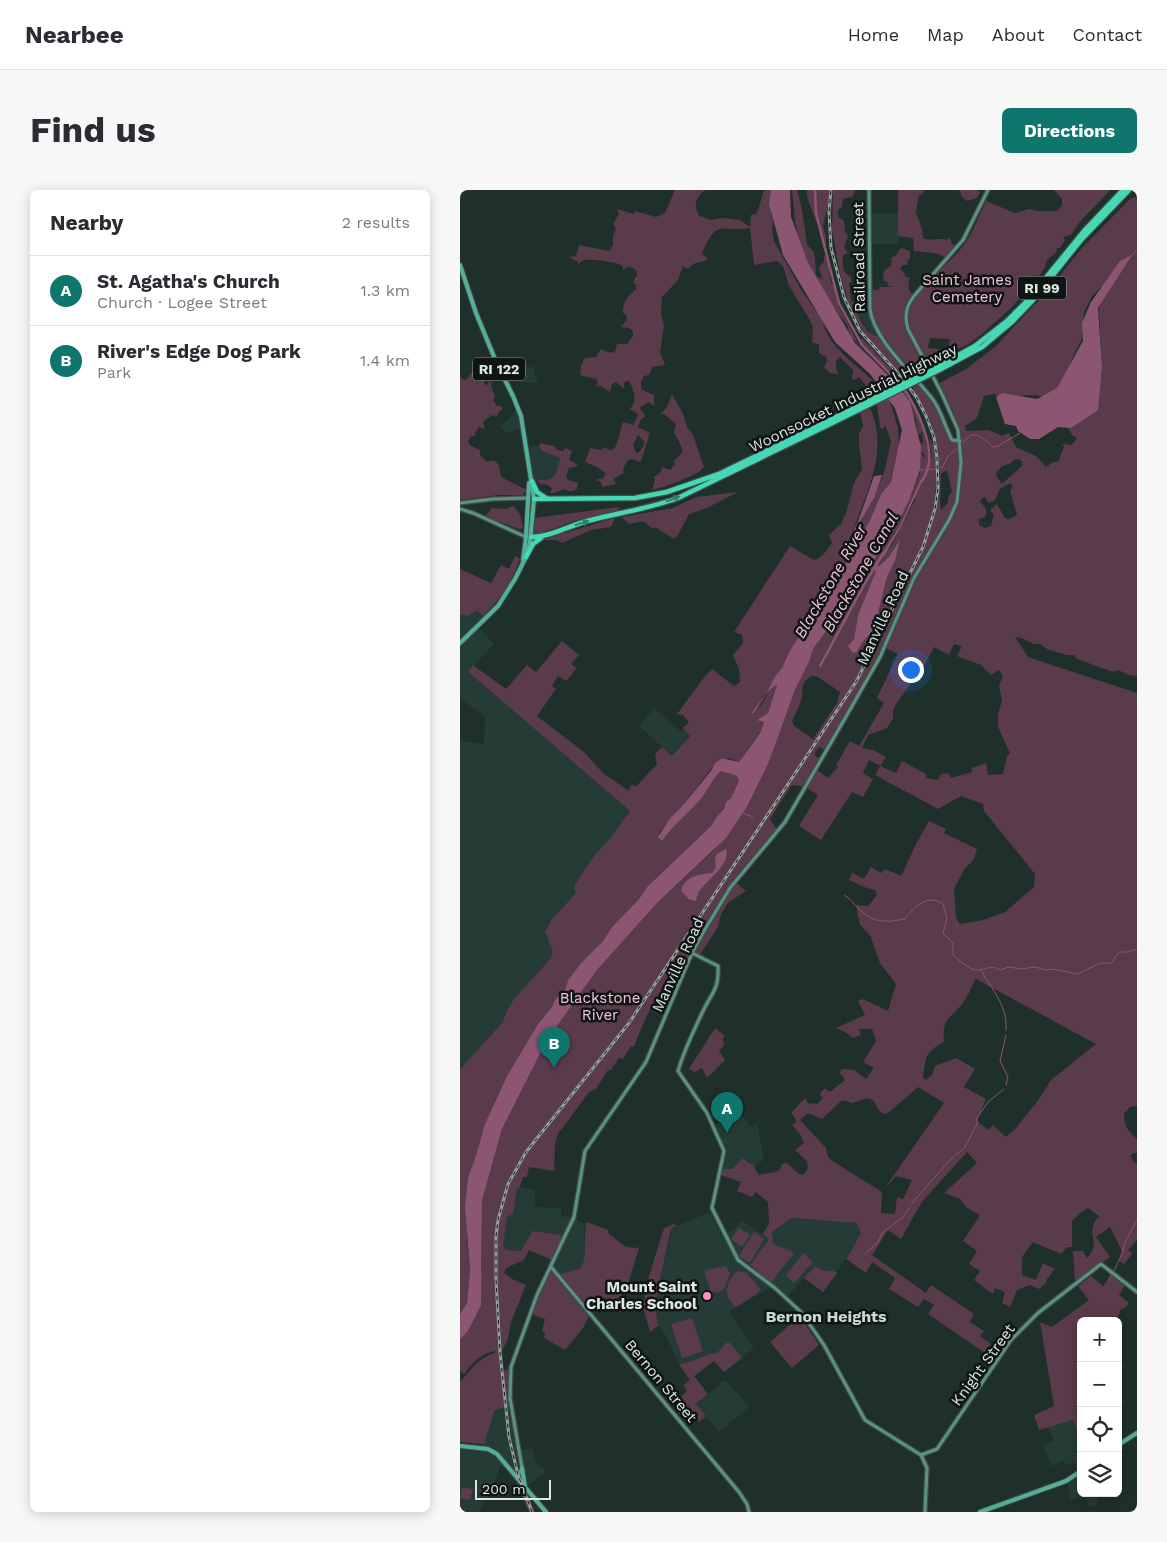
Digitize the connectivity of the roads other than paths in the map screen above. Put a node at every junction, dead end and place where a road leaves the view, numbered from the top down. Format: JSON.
{"nodes":[{"id":1,"x":869,"y":190,"type":"edge"},
{"id":2,"x":988,"y":190,"type":"edge"},
{"id":3,"x":1123,"y":190,"type":"edge"},
{"id":4,"x":1129,"y":190,"type":"edge"},
{"id":5,"x":460,"y":265,"type":"edge"},
{"id":6,"x":940,"y":367,"type":"junction"},
{"id":7,"x":827,"y":423,"type":"junction"},
{"id":8,"x":960,"y":441,"type":"junction"},
{"id":9,"x":530,"y":473,"type":"junction"},
{"id":10,"x":532,"y":481,"type":"junction"},
{"id":11,"x":532,"y":499,"type":"junction"},
{"id":12,"x":553,"y":499,"type":"junction"},
{"id":13,"x":460,"y":503,"type":"edge"},
{"id":14,"x":460,"y":509,"type":"edge"},
{"id":15,"x":549,"y":534,"type":"junction"},
{"id":16,"x":529,"y":537,"type":"junction"},
{"id":17,"x":524,"y":559,"type":"junction"},
{"id":18,"x":460,"y":643,"type":"edge"},
{"id":19,"x":692,"y":953,"type":"junction"},
{"id":20,"x":551,"y":1267,"type":"junction"},
{"id":21,"x":1137,"y":1292,"type":"edge"},
{"id":22,"x":1137,"y":1433,"type":"edge"},
{"id":23,"x":1122,"y":1442,"type":"edge"},
{"id":24,"x":460,"y":1446,"type":"edge"},
{"id":25,"x":921,"y":1455,"type":"junction"},
{"id":26,"x":522,"y":1468,"type":"junction"},
{"id":27,"x":1077,"y":1474,"type":"edge"},
{"id":28,"x":517,"y":1478,"type":"junction"},
{"id":29,"x":525,"y":1488,"type":"junction"},
{"id":30,"x":546,"y":1512,"type":"edge"},
{"id":31,"x":749,"y":1512,"type":"edge"},
{"id":32,"x":925,"y":1512,"type":"edge"},
{"id":33,"x":980,"y":1512,"type":"edge"}],
"edges":[{"from":1,"to":8,"type":"street","name":"Railroad Street"},
{"from":2,"to":8,"type":"street","name":"Manville Road"},
{"from":3,"to":6,"type":"highway","name":"Woonsocket Industrial Highway","number":"RI 99"},
{"from":4,"to":6,"type":"highway","name":"Woonsocket Industrial Highway","number":"RI 99"},
{"from":5,"to":9,"type":"main road","number":"RI 122"},
{"from":6,"to":7,"type":"highway","name":"Woonsocket Industrial Highway","number":"RI 99","bridge":true},
{"from":7,"to":12,"type":"highway","name":"Woonsocket Industrial Highway","number":"RI 99"},
{"from":15,"to":7,"type":"highway","name":"Woonsocket Industrial Highway","number":"RI 99","one_way":true},
{"from":8,"to":19,"type":"street","name":"Manville Road"},
{"from":9,"to":10,"type":"main road","number":"RI 122"},
{"from":9,"to":11,"type":"main road","number":"RI 122"},
{"from":10,"to":11,"type":"main road","number":"RI 122"},
{"from":10,"to":12,"type":"highway"},
{"from":11,"to":12,"type":"highway","name":"Woonsocket Industrial Highway","number":"RI 99"},
{"from":11,"to":13,"type":"street"},
{"from":11,"to":16,"type":"main road","number":"RI 122"},
{"from":14,"to":16,"type":"street"},
{"from":15,"to":16,"type":"highway","name":"Woonsocket Industrial Highway","number":"RI 99"},
{"from":15,"to":17,"type":"highway"},
{"from":16,"to":17,"type":"main road","number":"RI 122"},
{"from":17,"to":18,"type":"main road","number":"RI 122"},
{"from":19,"to":20,"type":"street","name":"Manville Road"},
{"from":19,"to":25,"type":"street"},
{"from":20,"to":26,"type":"street","name":"Manville Road"},
{"from":20,"to":31,"type":"street","name":"Bernon Street"},
{"from":21,"to":25,"type":"street","name":"Knight Street"},
{"from":22,"to":23,"type":"main road"},
{"from":24,"to":28,"type":"main road"},
{"from":25,"to":32,"type":"street"},
{"from":26,"to":28,"type":"street"},
{"from":26,"to":29,"type":"main road"},
{"from":27,"to":33,"type":"main road"},
{"from":28,"to":29,"type":"main road"},
{"from":29,"to":30,"type":"main road"}]}
